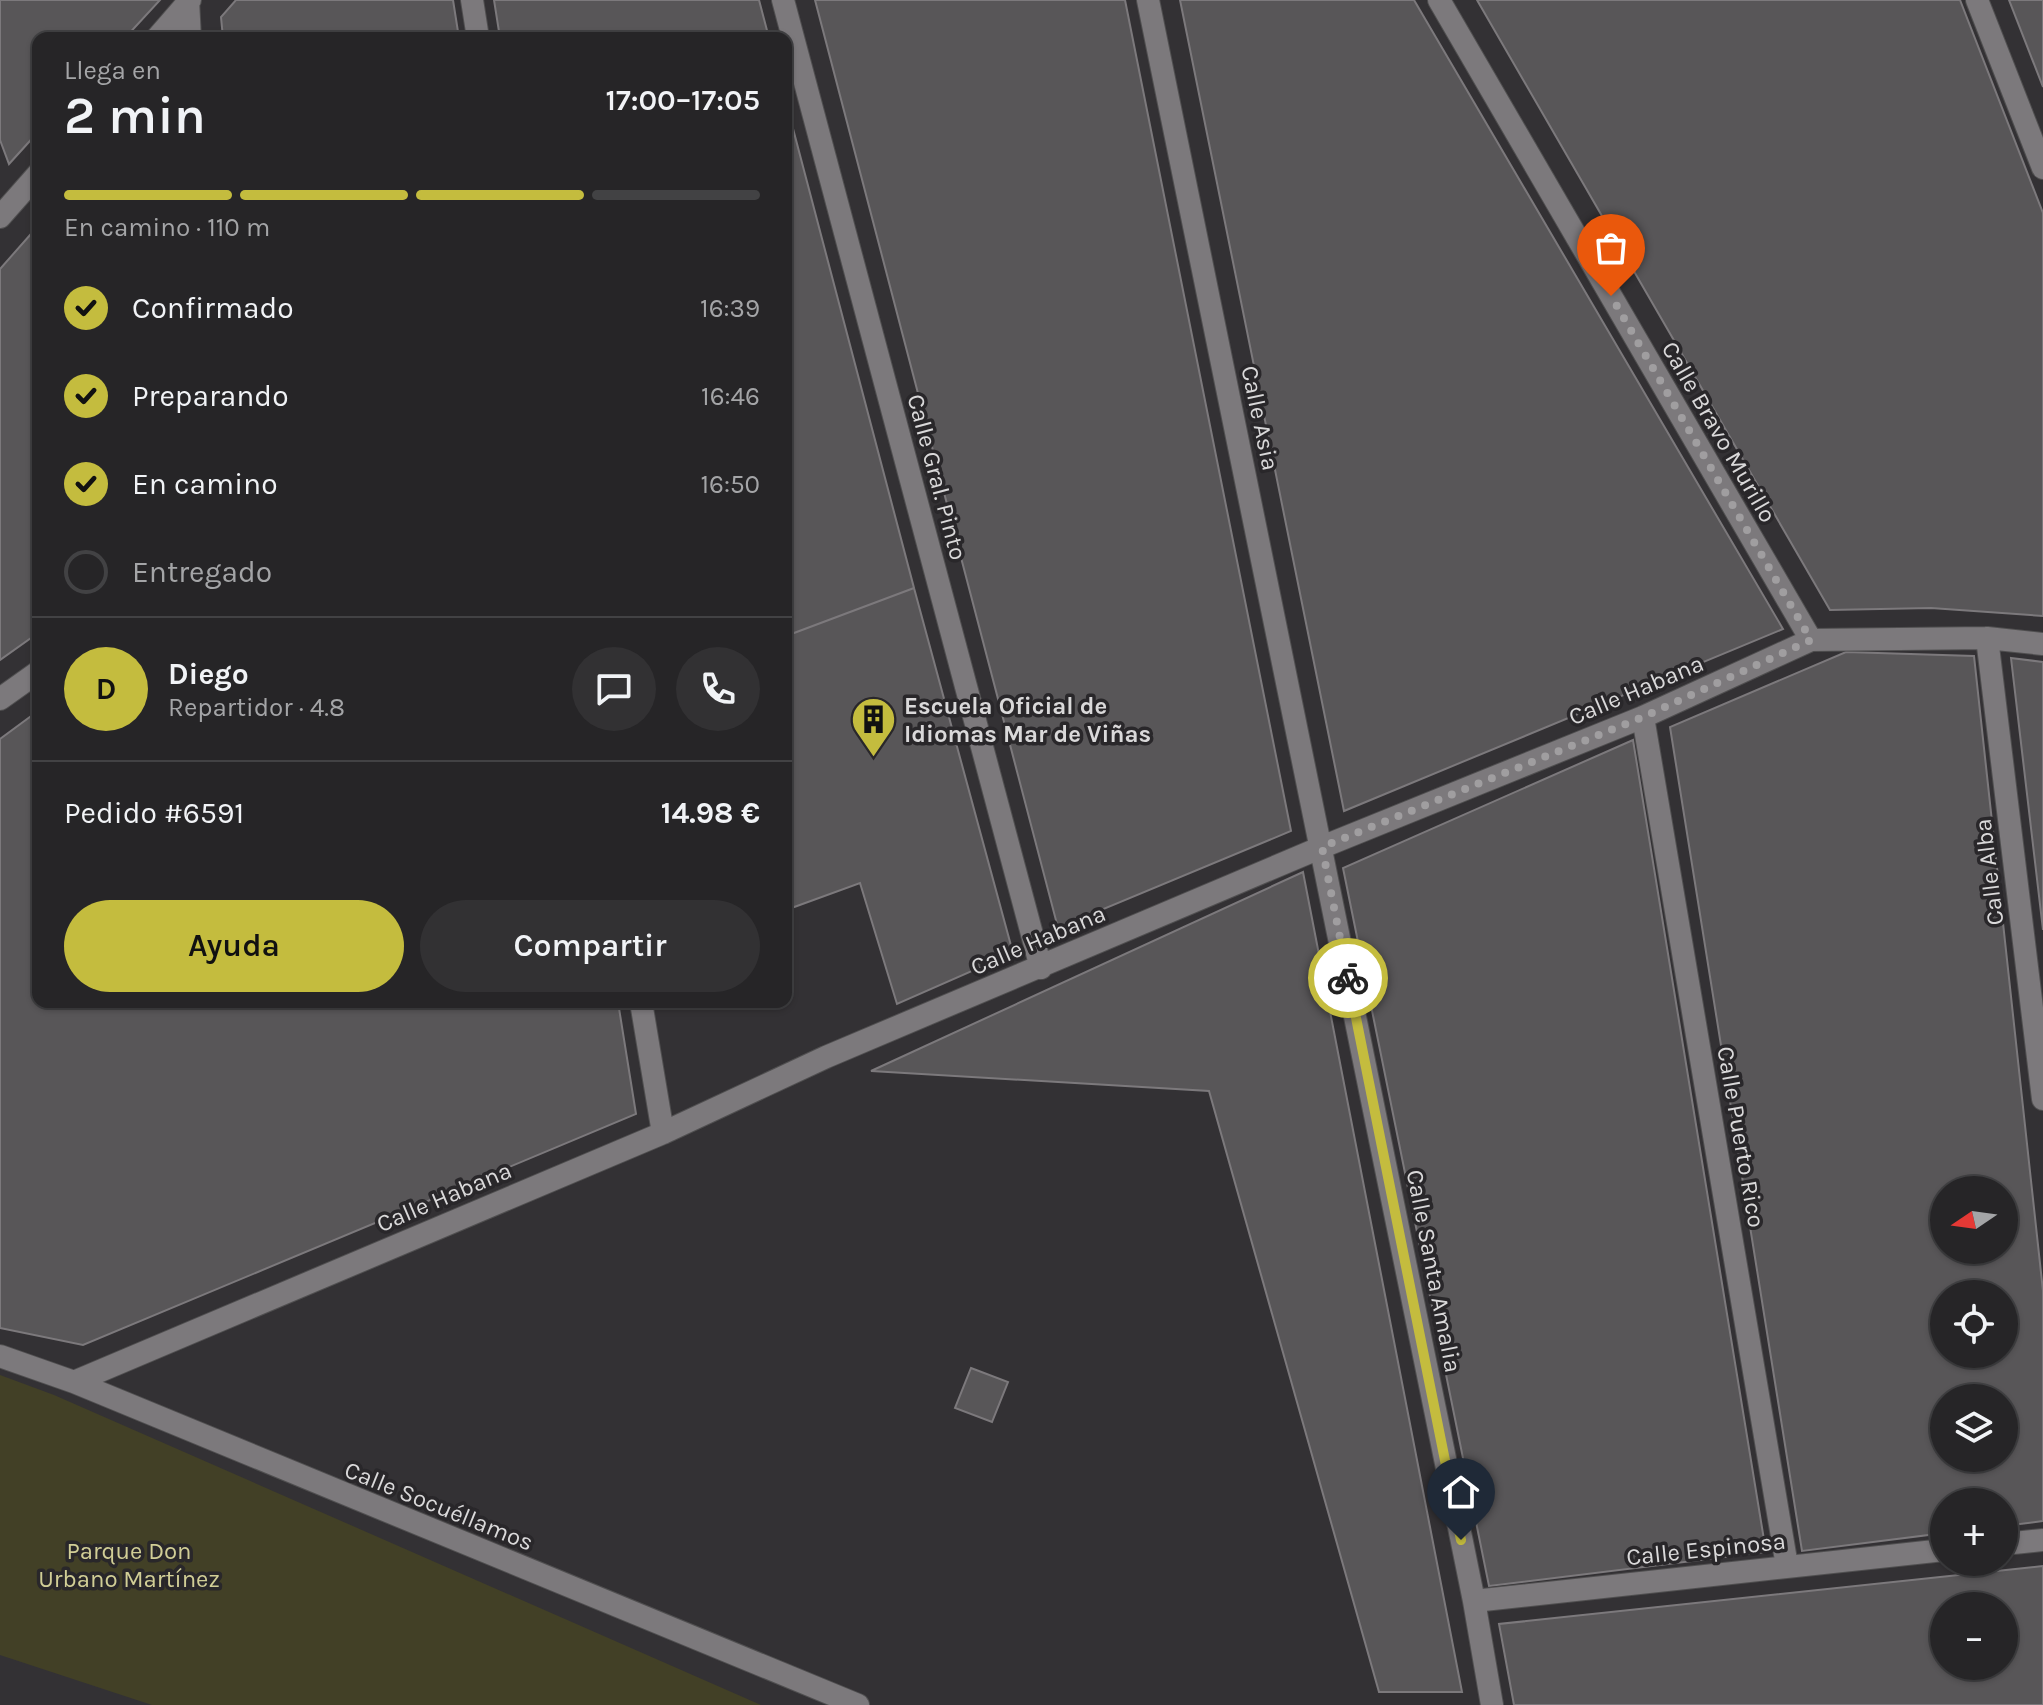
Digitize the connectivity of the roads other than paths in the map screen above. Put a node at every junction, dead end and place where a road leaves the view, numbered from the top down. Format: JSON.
{"nodes":[{"id":1,"x":472,"y":0,"type":"edge"},
{"id":2,"x":783,"y":0,"type":"edge"},
{"id":3,"x":1148,"y":0,"type":"edge"},
{"id":4,"x":1439,"y":0,"type":"edge"},
{"id":5,"x":1977,"y":0,"type":"edge"},
{"id":6,"x":189,"y":1,"type":"edge"},
{"id":7,"x":162,"y":32,"type":"edge"},
{"id":8,"x":190,"y":32,"type":"edge"},
{"id":9,"x":477,"y":32,"type":"edge"},
{"id":10,"x":792,"y":32,"type":"edge"},
{"id":11,"x":792,"y":34,"type":"edge"},
{"id":12,"x":2043,"y":168,"type":"edge"},
{"id":13,"x":32,"y":181,"type":"edge"},
{"id":14,"x":0,"y":217,"type":"edge"},
{"id":15,"x":1987,"y":638,"type":"junction"},
{"id":16,"x":1811,"y":640,"type":"junction"},
{"id":17,"x":2043,"y":644,"type":"edge"},
{"id":18,"x":32,"y":676,"type":"edge"},
{"id":19,"x":0,"y":699,"type":"edge"},
{"id":20,"x":1643,"y":717,"type":"junction"},
{"id":21,"x":1322,"y":847,"type":"junction"},
{"id":22,"x":1041,"y":968,"type":"junction"},
{"id":23,"x":642,"y":1008,"type":"edge"},
{"id":24,"x":2043,"y":1099,"type":"edge"},
{"id":25,"x":663,"y":1133,"type":"junction"},
{"id":26,"x":0,"y":1356,"type":"edge"},
{"id":27,"x":74,"y":1382,"type":"junction"},
{"id":28,"x":2043,"y":1540,"type":"edge"},
{"id":29,"x":2018,"y":1543,"type":"edge"},
{"id":30,"x":1930,"y":1551,"type":"edge"},
{"id":31,"x":1787,"y":1566,"type":"junction"},
{"id":32,"x":1474,"y":1601,"type":"junction"},
{"id":33,"x":858,"y":1705,"type":"edge"},
{"id":34,"x":1492,"y":1705,"type":"edge"}],
"edges":[{"from":1,"to":9,"type":"street"},
{"from":2,"to":10,"type":"street","name":"Calle Gral. Pinto"},
{"from":3,"to":21,"type":"street","name":"Calle Asia"},
{"from":4,"to":16,"type":"street","name":"Calle Bravo Murillo"},
{"from":5,"to":12,"type":"street"},
{"from":6,"to":7,"type":"street"},
{"from":6,"to":8,"type":"street"},
{"from":11,"to":22,"type":"street","name":"Calle Gral. Pinto"},
{"from":13,"to":14,"type":"street"},
{"from":15,"to":16,"type":"street","name":"Calle Habana"},
{"from":15,"to":17,"type":"street","name":"Calle Habana"},
{"from":15,"to":24,"type":"street","name":"Calle Alba"},
{"from":16,"to":20,"type":"street","name":"Calle Habana"},
{"from":18,"to":19,"type":"street"},
{"from":20,"to":21,"type":"street","name":"Calle Habana"},
{"from":20,"to":31,"type":"street","name":"Calle Puerto Rico"},
{"from":21,"to":22,"type":"street","name":"Calle Habana"},
{"from":21,"to":32,"type":"street","name":"Calle Santa Amalia"},
{"from":22,"to":25,"type":"street","name":"Calle Habana"},
{"from":23,"to":25,"type":"street"},
{"from":25,"to":27,"type":"street","name":"Calle Habana"},
{"from":26,"to":27,"type":"street","name":"Calle Socuéllamos"},
{"from":27,"to":33,"type":"street","name":"Calle Socuéllamos"},
{"from":28,"to":29,"type":"street"},
{"from":30,"to":31,"type":"street","name":"Calle Espinosa"},
{"from":31,"to":32,"type":"street","name":"Calle Espinosa"},
{"from":32,"to":34,"type":"street","name":"Calle Santa Amalia"}]}
